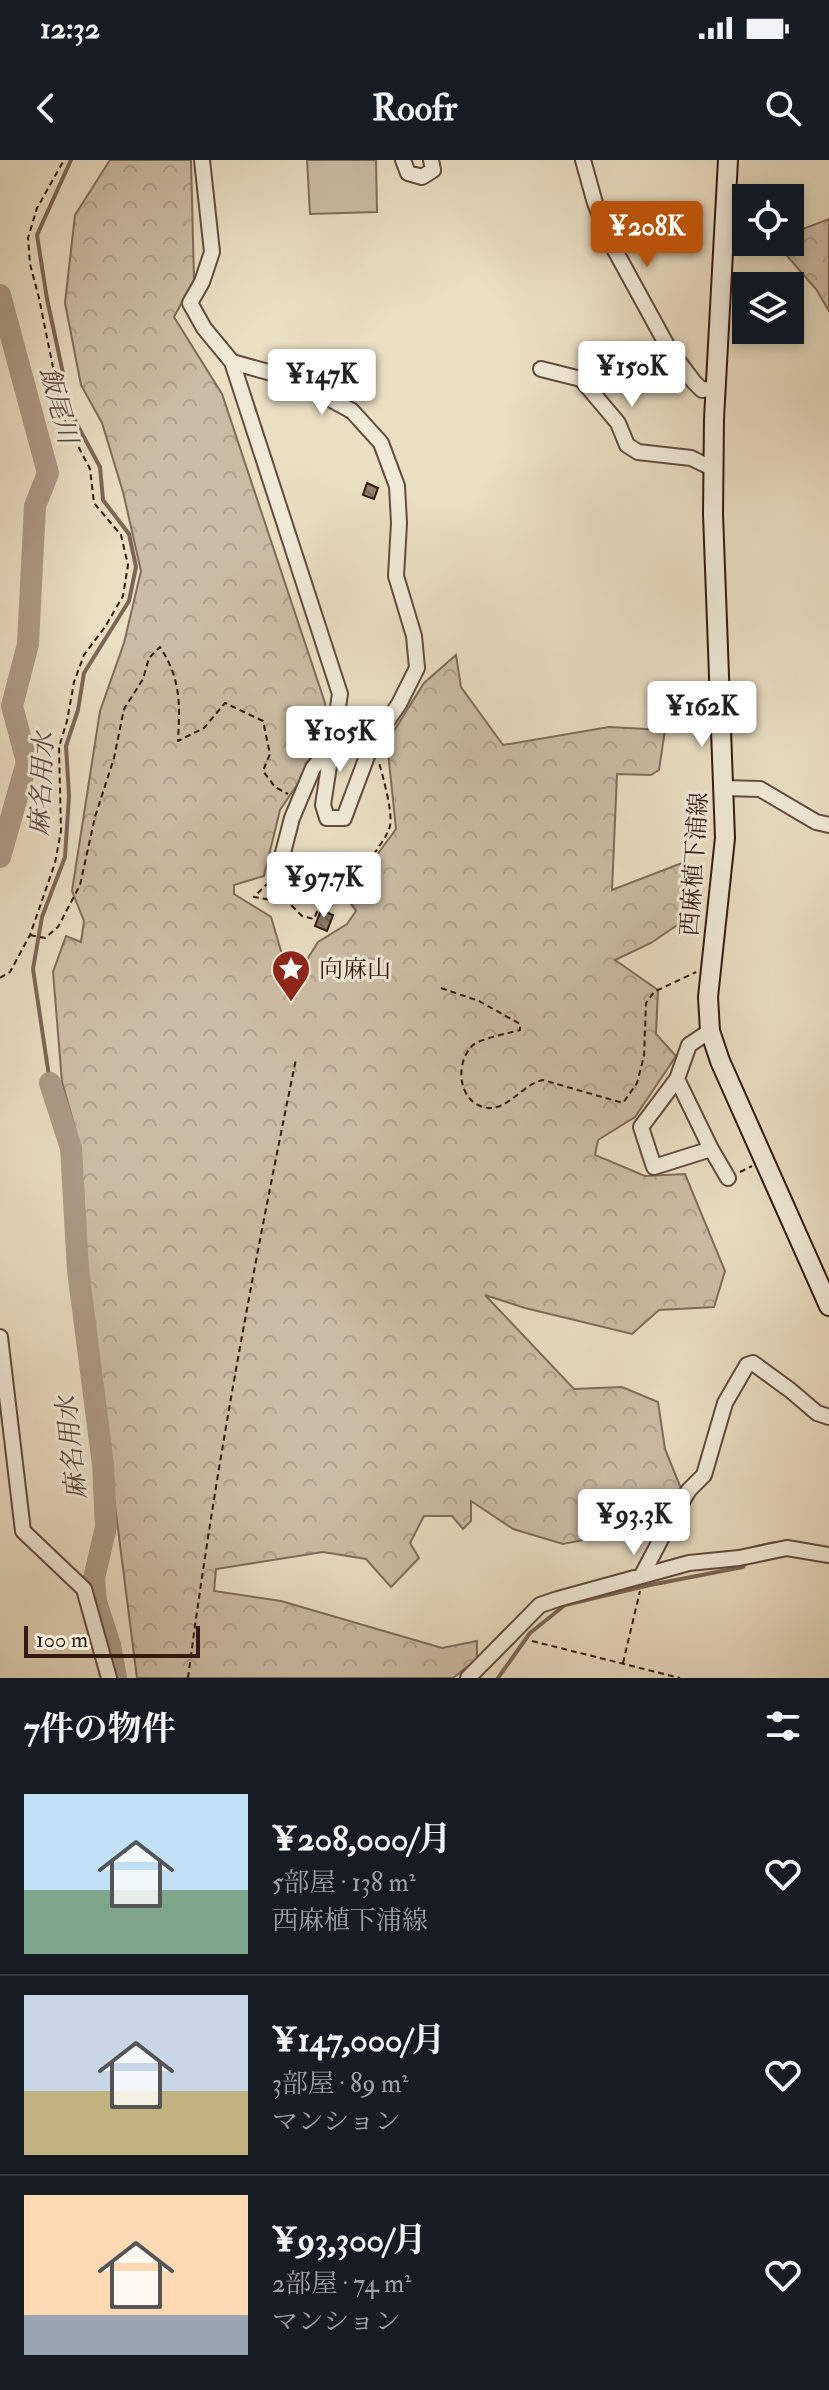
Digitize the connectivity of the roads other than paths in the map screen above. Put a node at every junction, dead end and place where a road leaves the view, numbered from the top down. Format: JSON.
{"nodes":[{"id":1,"x":202,"y":160,"type":"edge"},
{"id":2,"x":403,"y":160,"type":"edge"},
{"id":3,"x":431,"y":160,"type":"edge"},
{"id":4,"x":583,"y":160,"type":"edge"},
{"id":5,"x":728,"y":160,"type":"edge"},
{"id":6,"x":232,"y":362,"type":"junction"},
{"id":7,"x":541,"y":369,"type":"dead end"},
{"id":8,"x":716,"y":388,"type":"junction"},
{"id":9,"x":714,"y":469,"type":"junction"},
{"id":10,"x":333,"y":744,"type":"junction"},
{"id":11,"x":724,"y":788,"type":"junction"},
{"id":12,"x":829,"y":825,"type":"edge"},
{"id":13,"x":278,"y":872,"type":"road end"},
{"id":14,"x":710,"y":1031,"type":"junction"},
{"id":15,"x":677,"y":1079,"type":"junction"},
{"id":16,"x":711,"y":1149,"type":"junction"},
{"id":17,"x":728,"y":1178,"type":"road end"},
{"id":18,"x":829,"y":1306,"type":"edge"},
{"id":19,"x":0,"y":1337,"type":"edge"},
{"id":20,"x":829,"y":1417,"type":"edge"},
{"id":21,"x":829,"y":1555,"type":"edge"},
{"id":22,"x":642,"y":1575,"type":"junction"},
{"id":23,"x":109,"y":1678,"type":"edge"},
{"id":24,"x":468,"y":1678,"type":"edge"}],
"edges":[{"from":1,"to":6,"type":"street"},
{"from":2,"to":3,"type":"street"},
{"from":4,"to":8,"type":"street"},
{"from":5,"to":8,"type":"main road","name":"西麻植下浦線"},
{"from":6,"to":10,"type":"street"},
{"from":6,"to":10,"type":"street"},
{"from":7,"to":9,"type":"street"},
{"from":8,"to":9,"type":"main road","name":"西麻植下浦線"},
{"from":9,"to":11,"type":"main road","name":"西麻植下浦線"},
{"from":10,"to":13,"type":"street"},
{"from":11,"to":12,"type":"street"},
{"from":11,"to":14,"type":"main road","name":"西麻植下浦線"},
{"from":14,"to":15,"type":"street"},
{"from":14,"to":18,"type":"main road","name":"西麻植下浦線"},
{"from":15,"to":16,"type":"street"},
{"from":15,"to":16,"type":"street"},
{"from":16,"to":17,"type":"street"},
{"from":19,"to":23,"type":"street"},
{"from":20,"to":22,"type":"street"},
{"from":21,"to":22,"type":"street"},
{"from":22,"to":24,"type":"street"}]}
